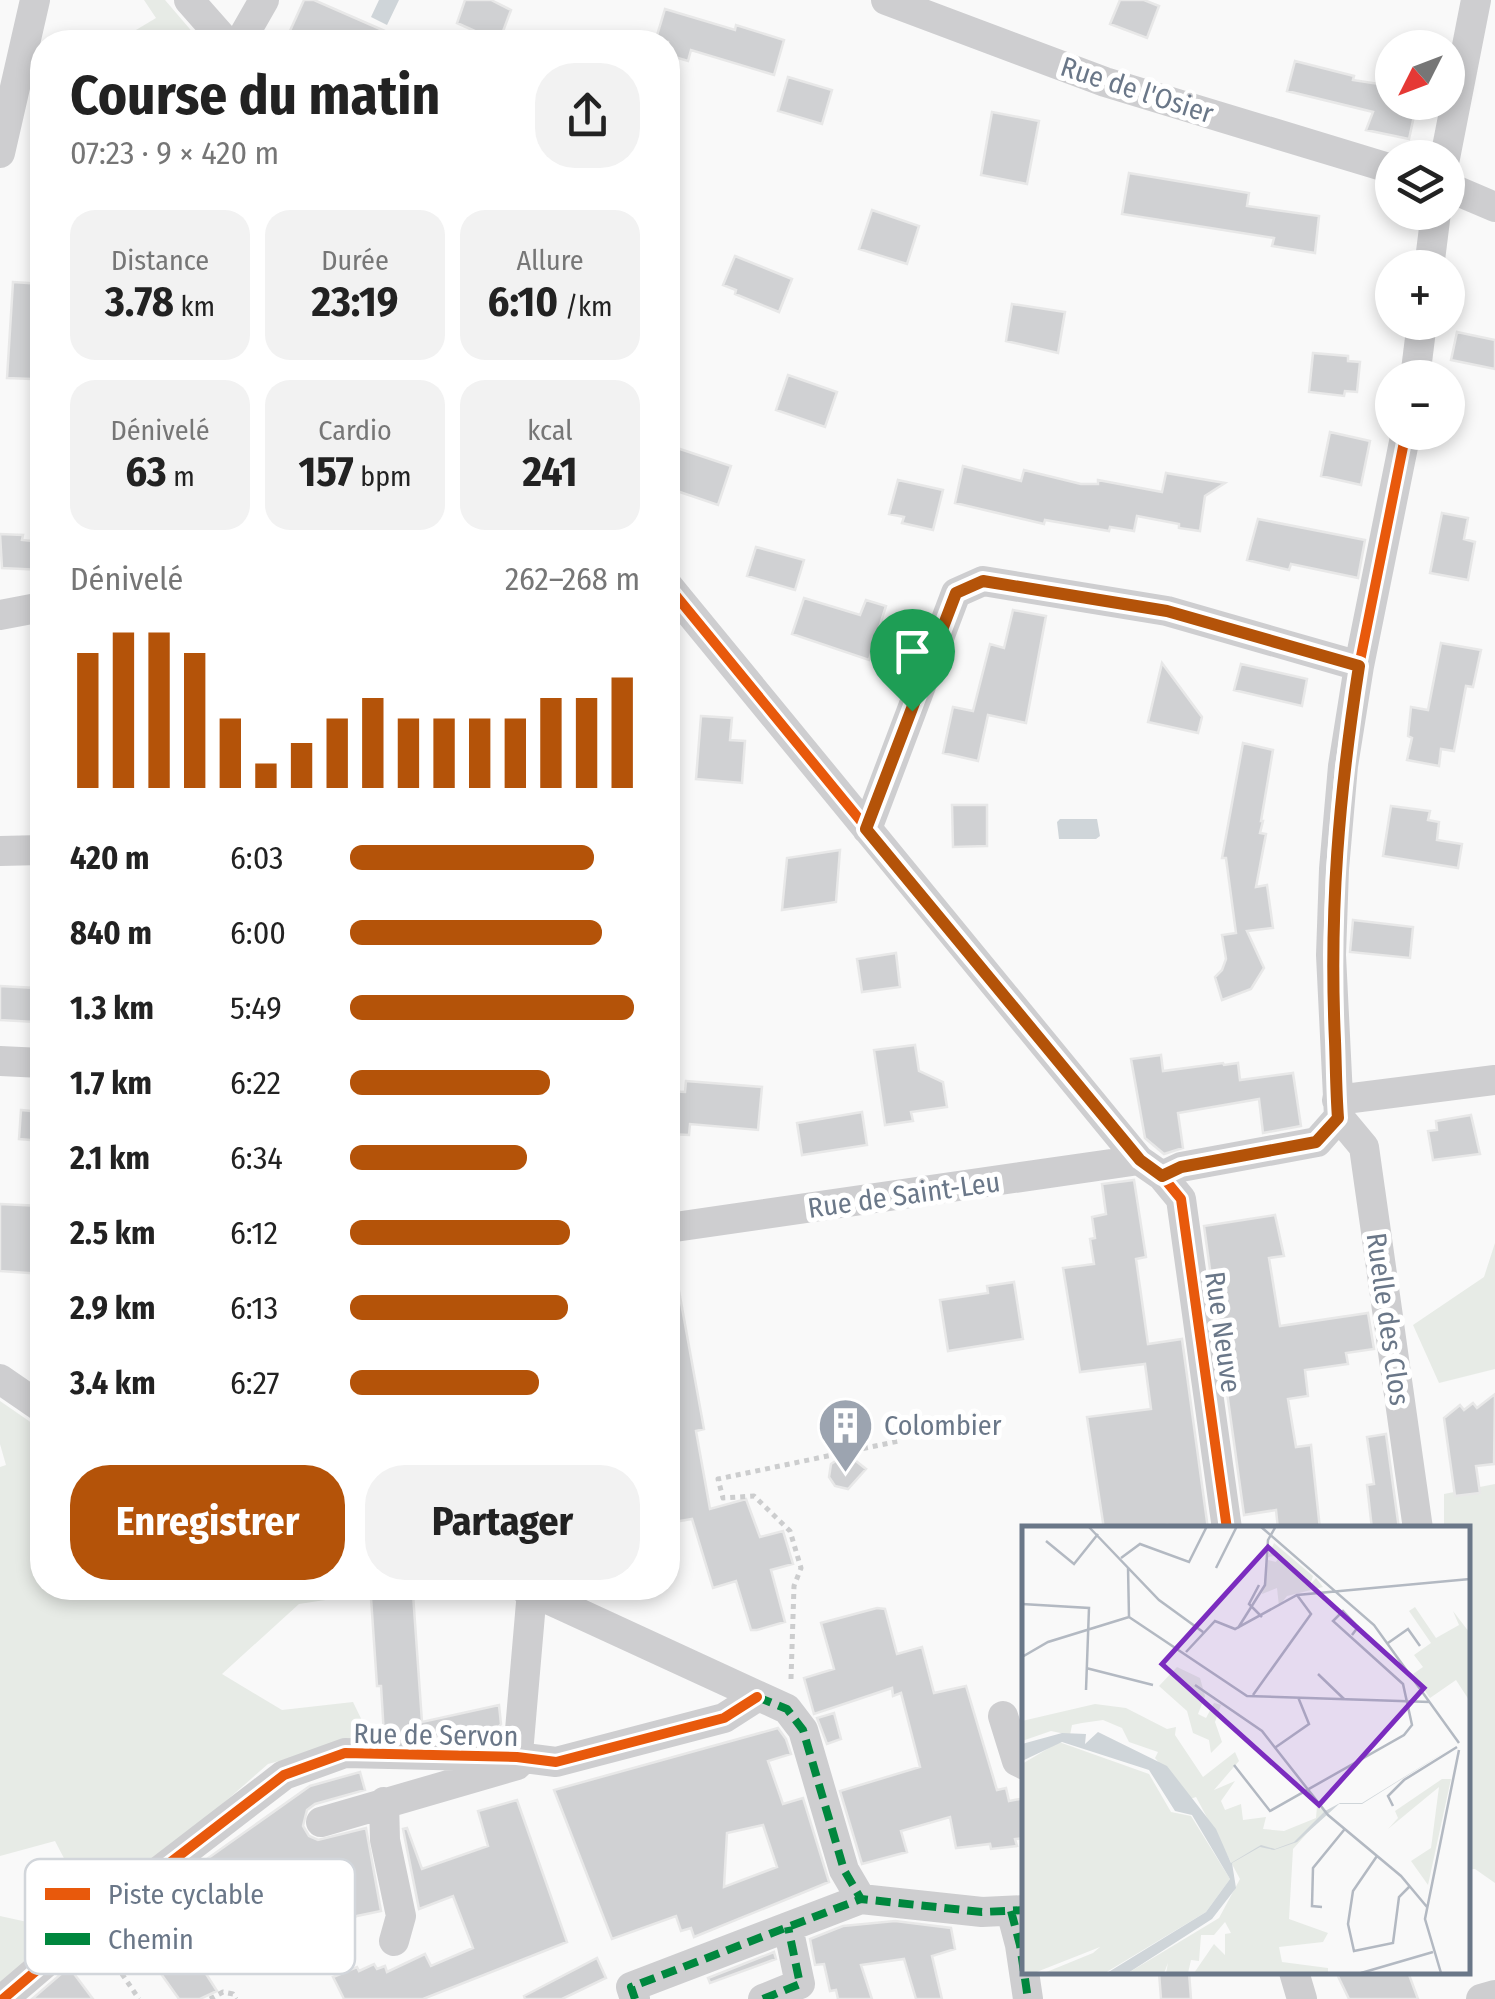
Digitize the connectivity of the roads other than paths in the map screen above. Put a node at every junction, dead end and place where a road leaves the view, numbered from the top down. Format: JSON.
{"nodes":[{"id":1,"x":36,"y":0,"type":"edge"},
{"id":2,"x":189,"y":0,"type":"edge"},
{"id":3,"x":264,"y":0,"type":"edge"},
{"id":4,"x":1476,"y":0,"type":"edge"},
{"id":5,"x":902,"y":3,"type":"edge"},
{"id":6,"x":215,"y":30,"type":"edge"},
{"id":7,"x":247,"y":30,"type":"edge"},
{"id":8,"x":1449,"y":140,"type":"edge"},
{"id":9,"x":0,"y":153,"type":"edge"},
{"id":10,"x":1375,"y":164,"type":"edge"},
{"id":11,"x":1465,"y":194,"type":"edge"},
{"id":12,"x":1495,"y":207,"type":"edge"},
{"id":13,"x":1402,"y":450,"type":"edge"},
{"id":14,"x":680,"y":601,"type":"edge"},
{"id":15,"x":30,"y":609,"type":"edge"},
{"id":16,"x":0,"y":615,"type":"edge"},
{"id":17,"x":1359,"y":666,"type":"junction"},
{"id":18,"x":866,"y":829,"type":"junction"},
{"id":19,"x":30,"y":850,"type":"edge"},
{"id":20,"x":0,"y":851,"type":"edge"},
{"id":21,"x":0,"y":1061,"type":"edge"},
{"id":22,"x":30,"y":1062,"type":"edge"},
{"id":23,"x":1495,"y":1080,"type":"edge"},
{"id":24,"x":1338,"y":1109,"type":"junction"},
{"id":25,"x":1151,"y":1168,"type":"junction"},
{"id":26,"x":680,"y":1227,"type":"edge"},
{"id":27,"x":0,"y":1379,"type":"edge"},
{"id":28,"x":30,"y":1400,"type":"edge"},
{"id":29,"x":1227,"y":1526,"type":"edge"},
{"id":30,"x":1418,"y":1526,"type":"edge"},
{"id":31,"x":527,"y":1600,"type":"edge"},
{"id":32,"x":551,"y":1600,"type":"edge"},
{"id":33,"x":758,"y":1698,"type":"junction"},
{"id":34,"x":1003,"y":1716,"type":"dead end"},
{"id":35,"x":517,"y":1757,"type":"junction"},
{"id":36,"x":1022,"y":1764,"type":"edge"},
{"id":37,"x":384,"y":1802,"type":"junction"},
{"id":38,"x":321,"y":1822,"type":"dead end"},
{"id":39,"x":175,"y":1859,"type":"edge"},
{"id":40,"x":861,"y":1898,"type":"junction"},
{"id":41,"x":1018,"y":1911,"type":"edge"},
{"id":42,"x":788,"y":1927,"type":"junction"},
{"id":43,"x":394,"y":1941,"type":"dead end"},
{"id":44,"x":1022,"y":1946,"type":"edge"},
{"id":45,"x":33,"y":1974,"type":"edge"},
{"id":46,"x":1025,"y":1974,"type":"edge"},
{"id":47,"x":1295,"y":1974,"type":"edge"},
{"id":48,"x":1495,"y":1995,"type":"edge"},
{"id":49,"x":4,"y":1999,"type":"edge"},
{"id":50,"x":636,"y":1999,"type":"edge"},
{"id":51,"x":764,"y":1999,"type":"edge"},
{"id":52,"x":1028,"y":1999,"type":"edge"},
{"id":53,"x":1302,"y":1999,"type":"edge"},
{"id":54,"x":1482,"y":1999,"type":"edge"}],
"edges":[{"from":1,"to":9,"type":"street"},
{"from":2,"to":6,"type":"street"},
{"from":3,"to":7,"type":"street"},
{"from":4,"to":8,"type":"street"},
{"from":5,"to":10,"type":"street","name":"Rue de l'Osier"},
{"from":11,"to":12,"type":"street"},
{"from":13,"to":17,"type":"street"},
{"from":14,"to":18,"type":"street","name":"Rue Neuve"},
{"from":15,"to":16,"type":"street"},
{"from":17,"to":18,"type":"street"},
{"from":17,"to":24,"type":"street"},
{"from":18,"to":25,"type":"street","name":"Rue Neuve"},
{"from":19,"to":20,"type":"street"},
{"from":21,"to":22,"type":"street"},
{"from":23,"to":24,"type":"street"},
{"from":24,"to":25,"type":"street","name":"Rue de Saint-Leu"},
{"from":24,"to":30,"type":"street","name":"Ruelle des Clos"},
{"from":25,"to":26,"type":"street","name":"Rue de Saint-Leu"},
{"from":25,"to":29,"type":"street","name":"Rue Neuve"},
{"from":27,"to":28,"type":"street"},
{"from":31,"to":35,"type":"street"},
{"from":32,"to":33,"type":"street"},
{"from":33,"to":35,"type":"street","name":"Rue de Servon"},
{"from":33,"to":40,"type":"street"},
{"from":34,"to":36,"type":"street"},
{"from":35,"to":37,"type":"street"},
{"from":35,"to":39,"type":"street","name":"Rue de Servon"},
{"from":37,"to":38,"type":"street"},
{"from":37,"to":43,"type":"street"},
{"from":40,"to":41,"type":"street"},
{"from":40,"to":42,"type":"street"},
{"from":41,"to":44,"type":"street"},
{"from":42,"to":50,"type":"street"},
{"from":42,"to":51,"type":"street"},
{"from":45,"to":49,"type":"street","name":"Rue de Servon"},
{"from":46,"to":52,"type":"street"},
{"from":47,"to":53,"type":"street"},
{"from":48,"to":54,"type":"street"}]}
